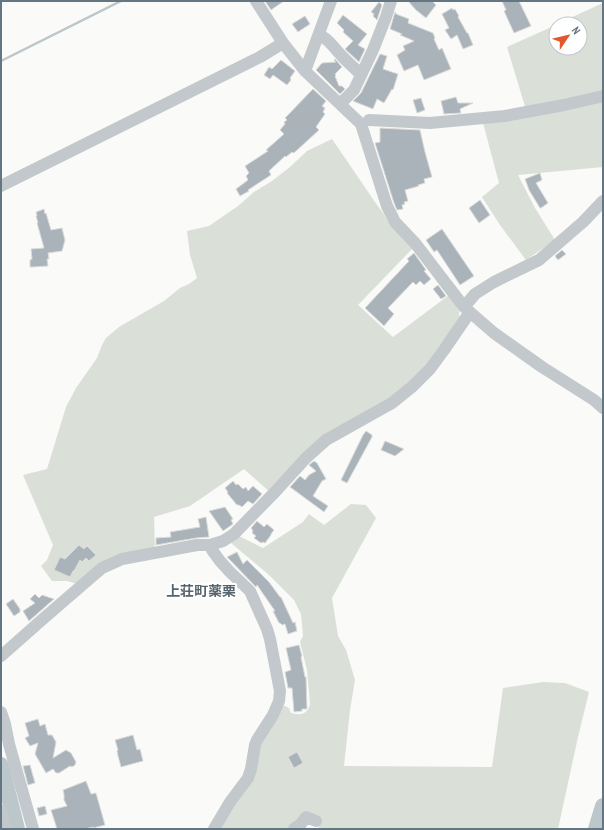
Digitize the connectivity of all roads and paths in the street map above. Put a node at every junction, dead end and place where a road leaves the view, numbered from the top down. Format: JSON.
{"nodes":[{"id":1,"x":256,"y":1,"type":"edge"},
{"id":2,"x":331,"y":1,"type":"edge"},
{"id":3,"x":335,"y":1,"type":"edge"},
{"id":4,"x":391,"y":1,"type":"edge"},
{"id":5,"x":323,"y":37,"type":"junction"},
{"id":6,"x":284,"y":43,"type":"junction"},
{"id":7,"x":307,"y":66,"type":"junction"},
{"id":8,"x":361,"y":75,"type":"junction"},
{"id":9,"x":603,"y":96,"type":"edge"},
{"id":10,"x":340,"y":104,"type":"junction"},
{"id":11,"x":370,"y":120,"type":"dead end"},
{"id":12,"x":1,"y":186,"type":"edge"},
{"id":13,"x":603,"y":201,"type":"edge"},
{"id":14,"x":467,"y":310,"type":"junction"},
{"id":15,"x":603,"y":408,"type":"edge"},
{"id":16,"x":210,"y":545,"type":"junction"},
{"id":17,"x":1,"y":656,"type":"edge"},
{"id":18,"x":1,"y":712,"type":"edge"},
{"id":19,"x":1,"y":811,"type":"edge"},
{"id":20,"x":316,"y":821,"type":"dead end"},
{"id":21,"x":6,"y":829,"type":"edge"},
{"id":22,"x":33,"y":829,"type":"edge"},
{"id":23,"x":214,"y":829,"type":"edge"},
{"id":24,"x":294,"y":829,"type":"edge"}],
"edges":[{"from":1,"to":6,"type":"street"},
{"from":2,"to":7,"type":"street"},
{"from":3,"to":5,"type":"street"},
{"from":4,"to":8,"type":"street"},
{"from":5,"to":7,"type":"street"},
{"from":5,"to":8,"type":"street"},
{"from":6,"to":7,"type":"street"},
{"from":6,"to":12,"type":"street"},
{"from":7,"to":10,"type":"street"},
{"from":8,"to":10,"type":"street"},
{"from":9,"to":11,"type":"street"},
{"from":10,"to":14,"type":"street"},
{"from":13,"to":14,"type":"street"},
{"from":14,"to":15,"type":"street"},
{"from":14,"to":16,"type":"street"},
{"from":16,"to":17,"type":"street"},
{"from":16,"to":23,"type":"street"},
{"from":18,"to":22,"type":"street"},
{"from":19,"to":21,"type":"street"},
{"from":20,"to":24,"type":"street"}]}
